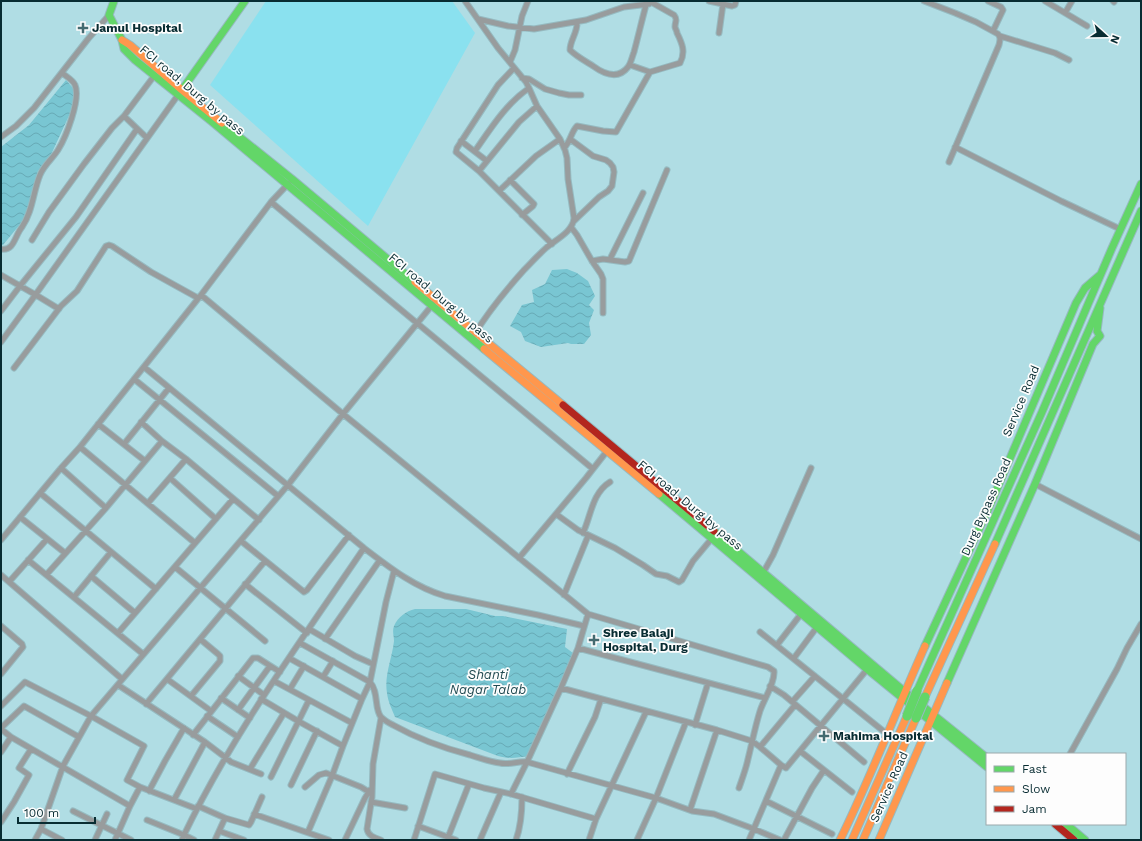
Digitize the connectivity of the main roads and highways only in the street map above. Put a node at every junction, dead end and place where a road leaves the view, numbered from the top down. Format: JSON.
{"nodes":[{"id":1,"x":115,"y":1,"type":"edge"},
{"id":2,"x":245,"y":1,"type":"edge"},
{"id":3,"x":122,"y":40,"type":"junction"},
{"id":4,"x":180,"y":93,"type":"junction"},
{"id":5,"x":1141,"y":184,"type":"edge"},
{"id":6,"x":1141,"y":211,"type":"edge"},
{"id":7,"x":1101,"y":273,"type":"junction"},
{"id":8,"x":1101,"y":302,"type":"junction"},
{"id":9,"x":473,"y":336,"type":"junction"},
{"id":10,"x":714,"y":536,"type":"junction"},
{"id":11,"x":869,"y":666,"type":"junction"},
{"id":12,"x":904,"y":695,"type":"junction"},
{"id":13,"x":932,"y":718,"type":"junction"},
{"id":14,"x":986,"y":757,"type":"edge"},
{"id":15,"x":986,"y":766,"type":"edge"},
{"id":16,"x":1056,"y":825,"type":"edge"},
{"id":17,"x":1067,"y":825,"type":"edge"},
{"id":18,"x":840,"y":840,"type":"edge"},
{"id":19,"x":852,"y":840,"type":"edge"},
{"id":20,"x":863,"y":840,"type":"edge"},
{"id":21,"x":879,"y":840,"type":"edge"},
{"id":22,"x":1074,"y":840,"type":"edge"},
{"id":23,"x":1085,"y":840,"type":"edge"}],
"edges":[{"from":1,"to":3,"type":"main road"},
{"from":2,"to":4,"type":"main road"},
{"from":3,"to":4,"type":"main road","name":"FCI road, Durg by pass"},
{"from":3,"to":4,"type":"main road","name":"FCI road, Durg by pass"},
{"from":4,"to":9,"type":"main road","name":"FCI road, Durg by pass"},
{"from":5,"to":7,"type":"main road","name":"Durg Bypass Road"},
{"from":6,"to":8,"type":"main road","name":"Durg Bypass Road"},
{"from":7,"to":12,"type":"main road","name":"Service Road"},
{"from":7,"to":19,"type":"main road","name":"Durg Bypass Road","bridge":true},
{"from":8,"to":13,"type":"main road","name":"Service Road"},
{"from":8,"to":20,"type":"main road","name":"Durg Bypass Road","bridge":true},
{"from":9,"to":10,"type":"main road","name":"FCI road, Durg by pass"},
{"from":9,"to":10,"type":"main road","name":"FCI road, Durg by pass"},
{"from":10,"to":11,"type":"main road","name":"FCI road, Durg by pass"},
{"from":10,"to":11,"type":"main road","name":"FCI road, Durg by pass"},
{"from":11,"to":12,"type":"main road","name":"FCI road, Durg by pass"},
{"from":12,"to":13,"type":"main road","name":"FCI road, Durg by pass"},
{"from":12,"to":18,"type":"main road","name":"Service Road"},
{"from":13,"to":14,"type":"main road","name":"FCI road, Durg by pass"},
{"from":13,"to":15,"type":"main road","name":"FCI road, Durg by pass"},
{"from":13,"to":21,"type":"main road","name":"Service Road"},
{"from":16,"to":22,"type":"main road"},
{"from":17,"to":23,"type":"main road"}]}
